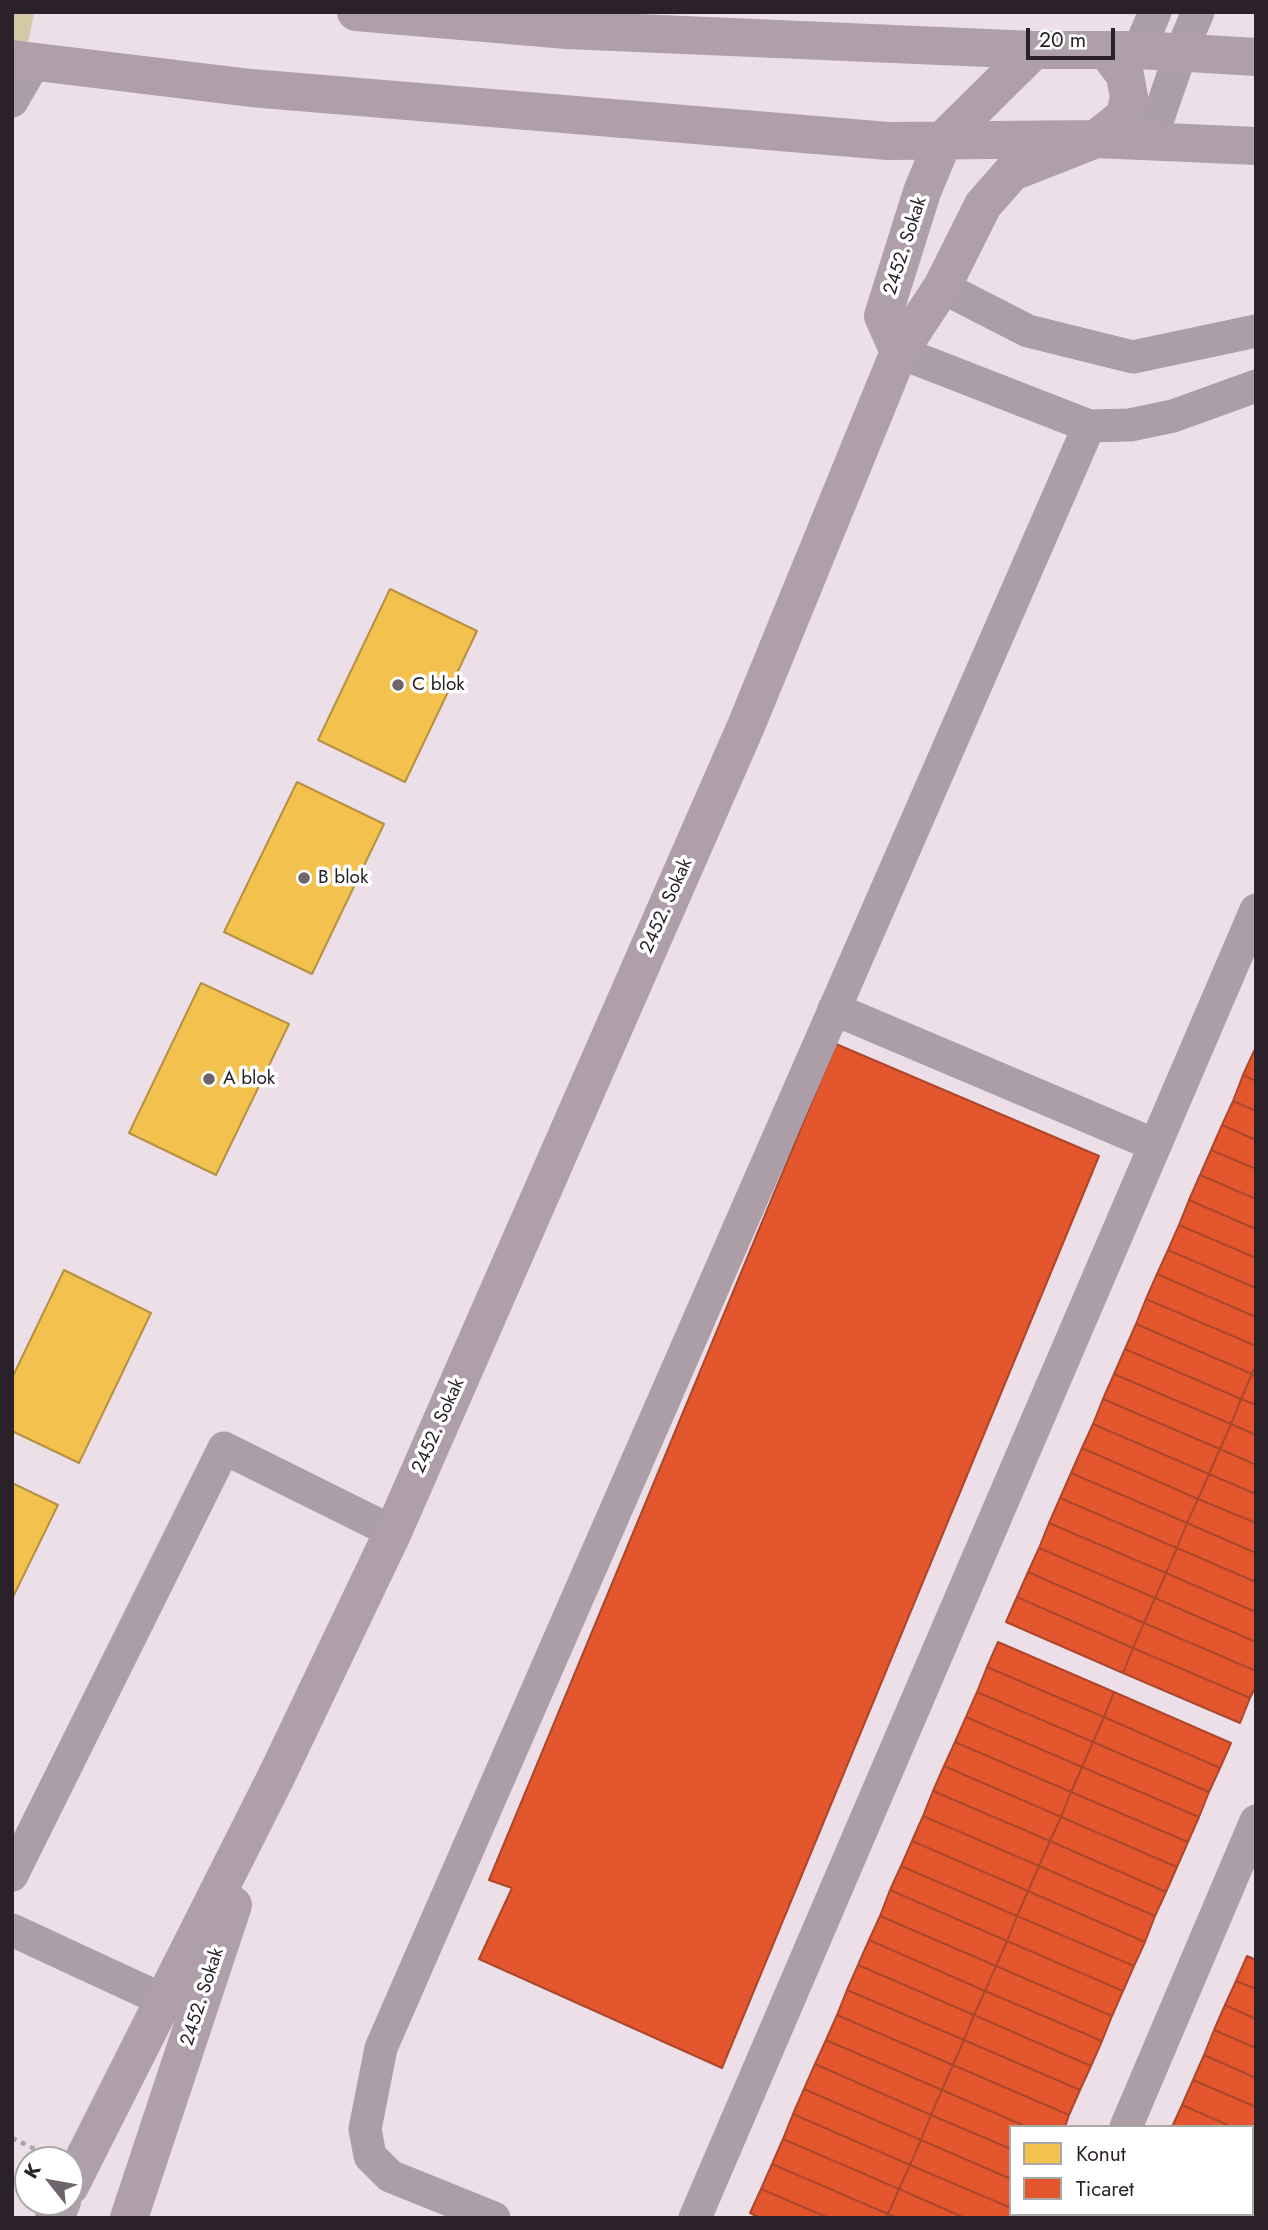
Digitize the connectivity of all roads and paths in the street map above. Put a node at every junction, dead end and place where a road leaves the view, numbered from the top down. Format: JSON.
{"nodes":[{"id":1,"x":356,"y":12,"type":"edge"},
{"id":2,"x":1155,"y":12,"type":"edge"},
{"id":3,"x":1198,"y":12,"type":"edge"},
{"id":4,"x":561,"y":21,"type":"edge"},
{"id":5,"x":663,"y":23,"type":"edge"},
{"id":6,"x":1034,"y":50,"type":"junction"},
{"id":7,"x":1123,"y":50,"type":"junction"},
{"id":8,"x":1181,"y":52,"type":"junction"},
{"id":9,"x":1256,"y":57,"type":"edge"},
{"id":10,"x":23,"y":61,"type":"edge"},
{"id":11,"x":12,"y":101,"type":"edge"},
{"id":12,"x":944,"y":139,"type":"junction"},
{"id":13,"x":1096,"y":139,"type":"junction"},
{"id":14,"x":888,"y":141,"type":"junction"},
{"id":15,"x":1150,"y":142,"type":"junction"},
{"id":16,"x":1256,"y":146,"type":"edge"},
{"id":17,"x":922,"y":192,"type":"junction"},
{"id":18,"x":942,"y":287,"type":"junction"},
{"id":19,"x":1256,"y":331,"type":"edge"},
{"id":20,"x":899,"y":352,"type":"junction"},
{"id":21,"x":1256,"y":386,"type":"edge"},
{"id":22,"x":1089,"y":426,"type":"junction"},
{"id":23,"x":1256,"y":910,"type":"edge"},
{"id":24,"x":834,"y":1009,"type":"junction"},
{"id":25,"x":1155,"y":1145,"type":"junction"},
{"id":26,"x":393,"y":1531,"type":"junction"},
{"id":27,"x":276,"y":1777,"type":"junction"},
{"id":28,"x":1256,"y":1821,"type":"edge"},
{"id":29,"x":12,"y":1875,"type":"edge"},
{"id":30,"x":12,"y":1930,"type":"edge"},
{"id":31,"x":163,"y":2000,"type":"junction"},
{"id":32,"x":1127,"y":2125,"type":"edge"},
{"id":33,"x":12,"y":2138,"type":"edge"},
{"id":34,"x":29,"y":2146,"type":"edge"},
{"id":35,"x":84,"y":2158,"type":"edge"},
{"id":36,"x":129,"y":2218,"type":"edge"},
{"id":37,"x":494,"y":2218,"type":"edge"},
{"id":38,"x":695,"y":2218,"type":"edge"}],
"edges":[{"from":1,"to":4,"type":"main road"},
{"from":2,"to":7,"type":"street"},
{"from":3,"to":8,"type":"street"},
{"from":4,"to":5,"type":"main road"},
{"from":5,"to":6,"type":"main road"},
{"from":6,"to":7,"type":"main road"},
{"from":6,"to":12,"type":"main road","name":"2452. Sokak"},
{"from":7,"to":8,"type":"main road"},
{"from":7,"to":13,"type":"main road"},
{"from":8,"to":9,"type":"main road"},
{"from":8,"to":15,"type":"street"},
{"from":10,"to":11,"type":"street"},
{"from":10,"to":14,"type":"main road"},
{"from":12,"to":13,"type":"main road"},
{"from":12,"to":14,"type":"main road"},
{"from":12,"to":17,"type":"main road","name":"2452. Sokak"},
{"from":13,"to":15,"type":"main road"},
{"from":13,"to":18,"type":"main road"},
{"from":14,"to":17,"type":"main road"},
{"from":15,"to":16,"type":"main road"},
{"from":17,"to":20,"type":"main road","name":"2452. Sokak"},
{"from":18,"to":19,"type":"street"},
{"from":18,"to":20,"type":"main road"},
{"from":20,"to":22,"type":"street"},
{"from":20,"to":26,"type":"main road","name":"2452. Sokak"},
{"from":21,"to":22,"type":"street"},
{"from":22,"to":24,"type":"street"},
{"from":23,"to":25,"type":"street"},
{"from":24,"to":25,"type":"street"},
{"from":24,"to":37,"type":"street"},
{"from":25,"to":38,"type":"street"},
{"from":26,"to":27,"type":"main road","name":"2452. Sokak"},
{"from":26,"to":29,"type":"street"},
{"from":27,"to":31,"type":"main road","name":"2452. Sokak"},
{"from":27,"to":36,"type":"main road","name":"2452. Sokak"},
{"from":28,"to":32,"type":"street"},
{"from":30,"to":31,"type":"street"},
{"from":31,"to":35,"type":"main road","name":"2452. Sokak"},
{"from":33,"to":34,"type":"path"}]}
